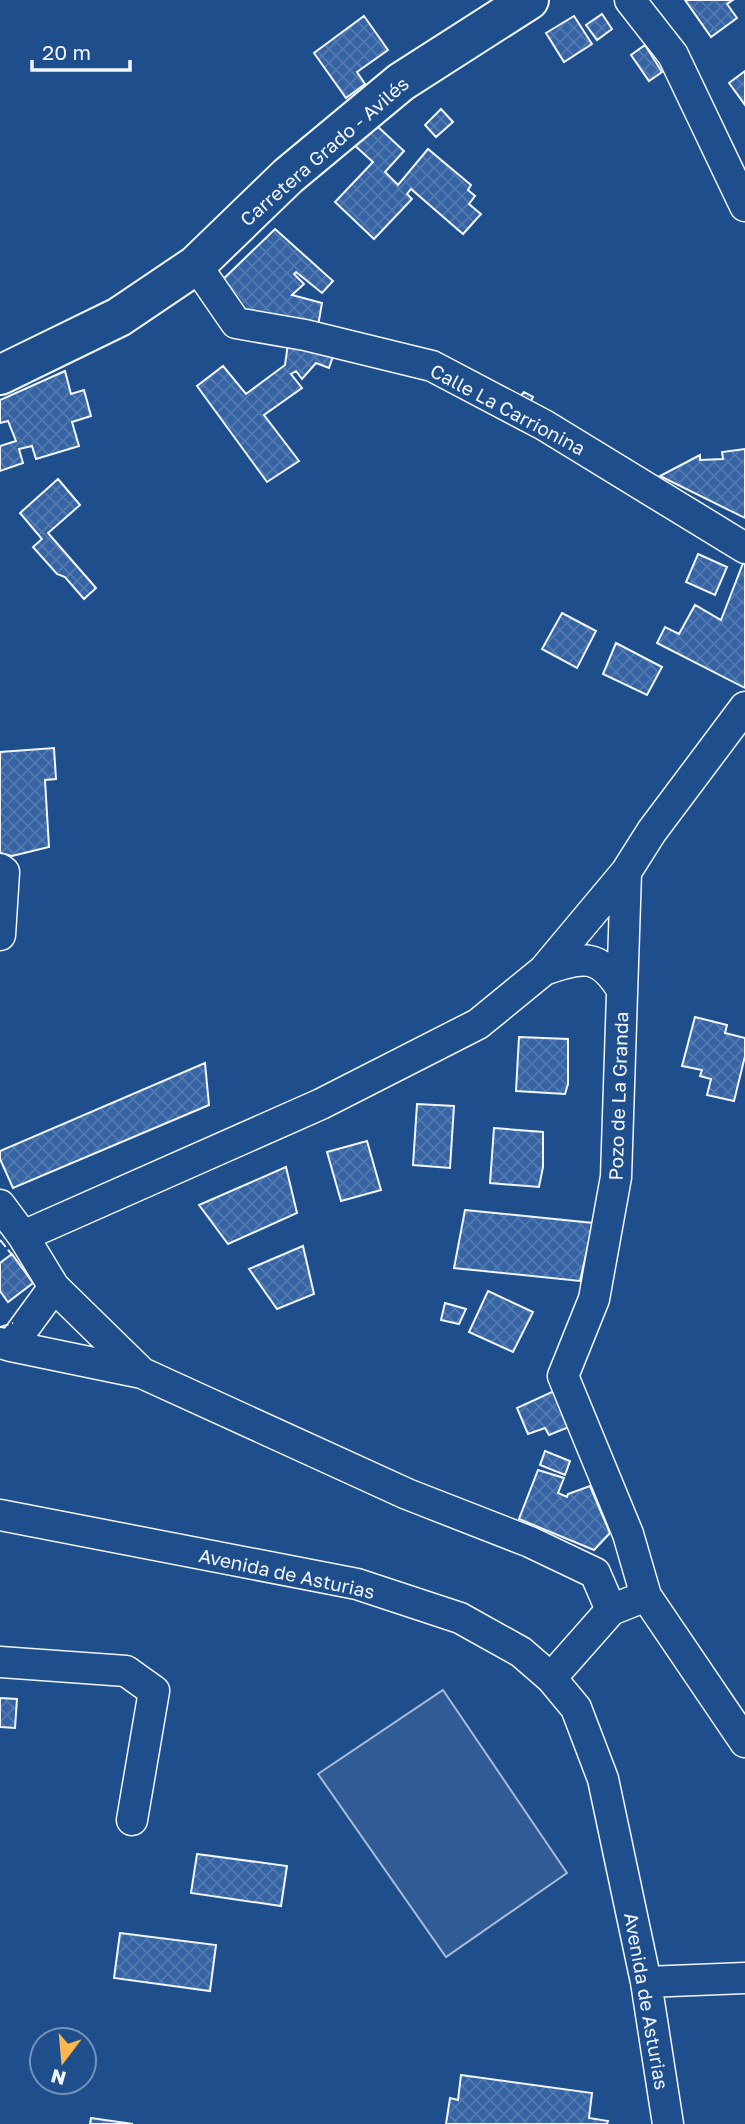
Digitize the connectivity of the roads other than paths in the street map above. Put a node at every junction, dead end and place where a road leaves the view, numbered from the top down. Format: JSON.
{"nodes":[{"id":1,"x":529,"y":0,"type":"edge"},
{"id":2,"x":630,"y":0,"type":"edge"},
{"id":3,"x":745,"y":206,"type":"edge"},
{"id":4,"x":195,"y":265,"type":"junction"},
{"id":5,"x":0,"y":375,"type":"edge"},
{"id":6,"x":745,"y":548,"type":"edge"},
{"id":7,"x":745,"y":707,"type":"edge"},
{"id":8,"x":0,"y":869,"type":"edge"},
{"id":9,"x":625,"y":872,"type":"junction"},
{"id":10,"x":0,"y":935,"type":"edge"},
{"id":11,"x":544,"y":970,"type":"junction"},
{"id":12,"x":622,"y":990,"type":"junction"},
{"id":13,"x":0,"y":1205,"type":"edge"},
{"id":14,"x":23,"y":1236,"type":"junction"},
{"id":15,"x":54,"y":1287,"type":"junction"},
{"id":16,"x":6,"y":1344,"type":"edge"},
{"id":17,"x":142,"y":1373,"type":"junction"},
{"id":18,"x":0,"y":1515,"type":"edge"},
{"id":19,"x":646,"y":1596,"type":"junction"},
{"id":20,"x":611,"y":1610,"type":"junction"},
{"id":21,"x":0,"y":1662,"type":"edge"},
{"id":22,"x":551,"y":1678,"type":"junction"},
{"id":23,"x":745,"y":1742,"type":"edge"},
{"id":24,"x":132,"y":1820,"type":"dead end"},
{"id":25,"x":745,"y":1978,"type":"edge"},
{"id":26,"x":646,"y":1982,"type":"junction"},
{"id":27,"x":668,"y":2124,"type":"edge"}],
"edges":[{"from":1,"to":4,"type":"main road","name":"Carretera Grado - Avilés"},
{"from":2,"to":3,"type":"street"},
{"from":4,"to":5,"type":"main road","name":"Carretera Grado - Avilés"},
{"from":4,"to":6,"type":"street","name":"Calle La Carrionina"},
{"from":7,"to":9,"type":"street"},
{"from":8,"to":10,"type":"street"},
{"from":9,"to":11,"type":"street"},
{"from":9,"to":12,"type":"street","name":"Pozo de La Granda"},
{"from":11,"to":12,"type":"street"},
{"from":11,"to":14,"type":"street"},
{"from":12,"to":19,"type":"street","name":"Pozo de La Granda"},
{"from":13,"to":14,"type":"street"},
{"from":14,"to":15,"type":"street"},
{"from":15,"to":16,"type":"street"},
{"from":15,"to":17,"type":"street"},
{"from":16,"to":17,"type":"street"},
{"from":17,"to":20,"type":"street"},
{"from":18,"to":22,"type":"street","name":"Avenida de Asturias"},
{"from":19,"to":20,"type":"street"},
{"from":19,"to":23,"type":"street","name":"Pozo de La Granda"},
{"from":20,"to":22,"type":"street"},
{"from":21,"to":24,"type":"street"},
{"from":22,"to":26,"type":"street","name":"Avenida de Asturias"},
{"from":25,"to":26,"type":"street"},
{"from":26,"to":27,"type":"street","name":"Avenida de Asturias"}]}
